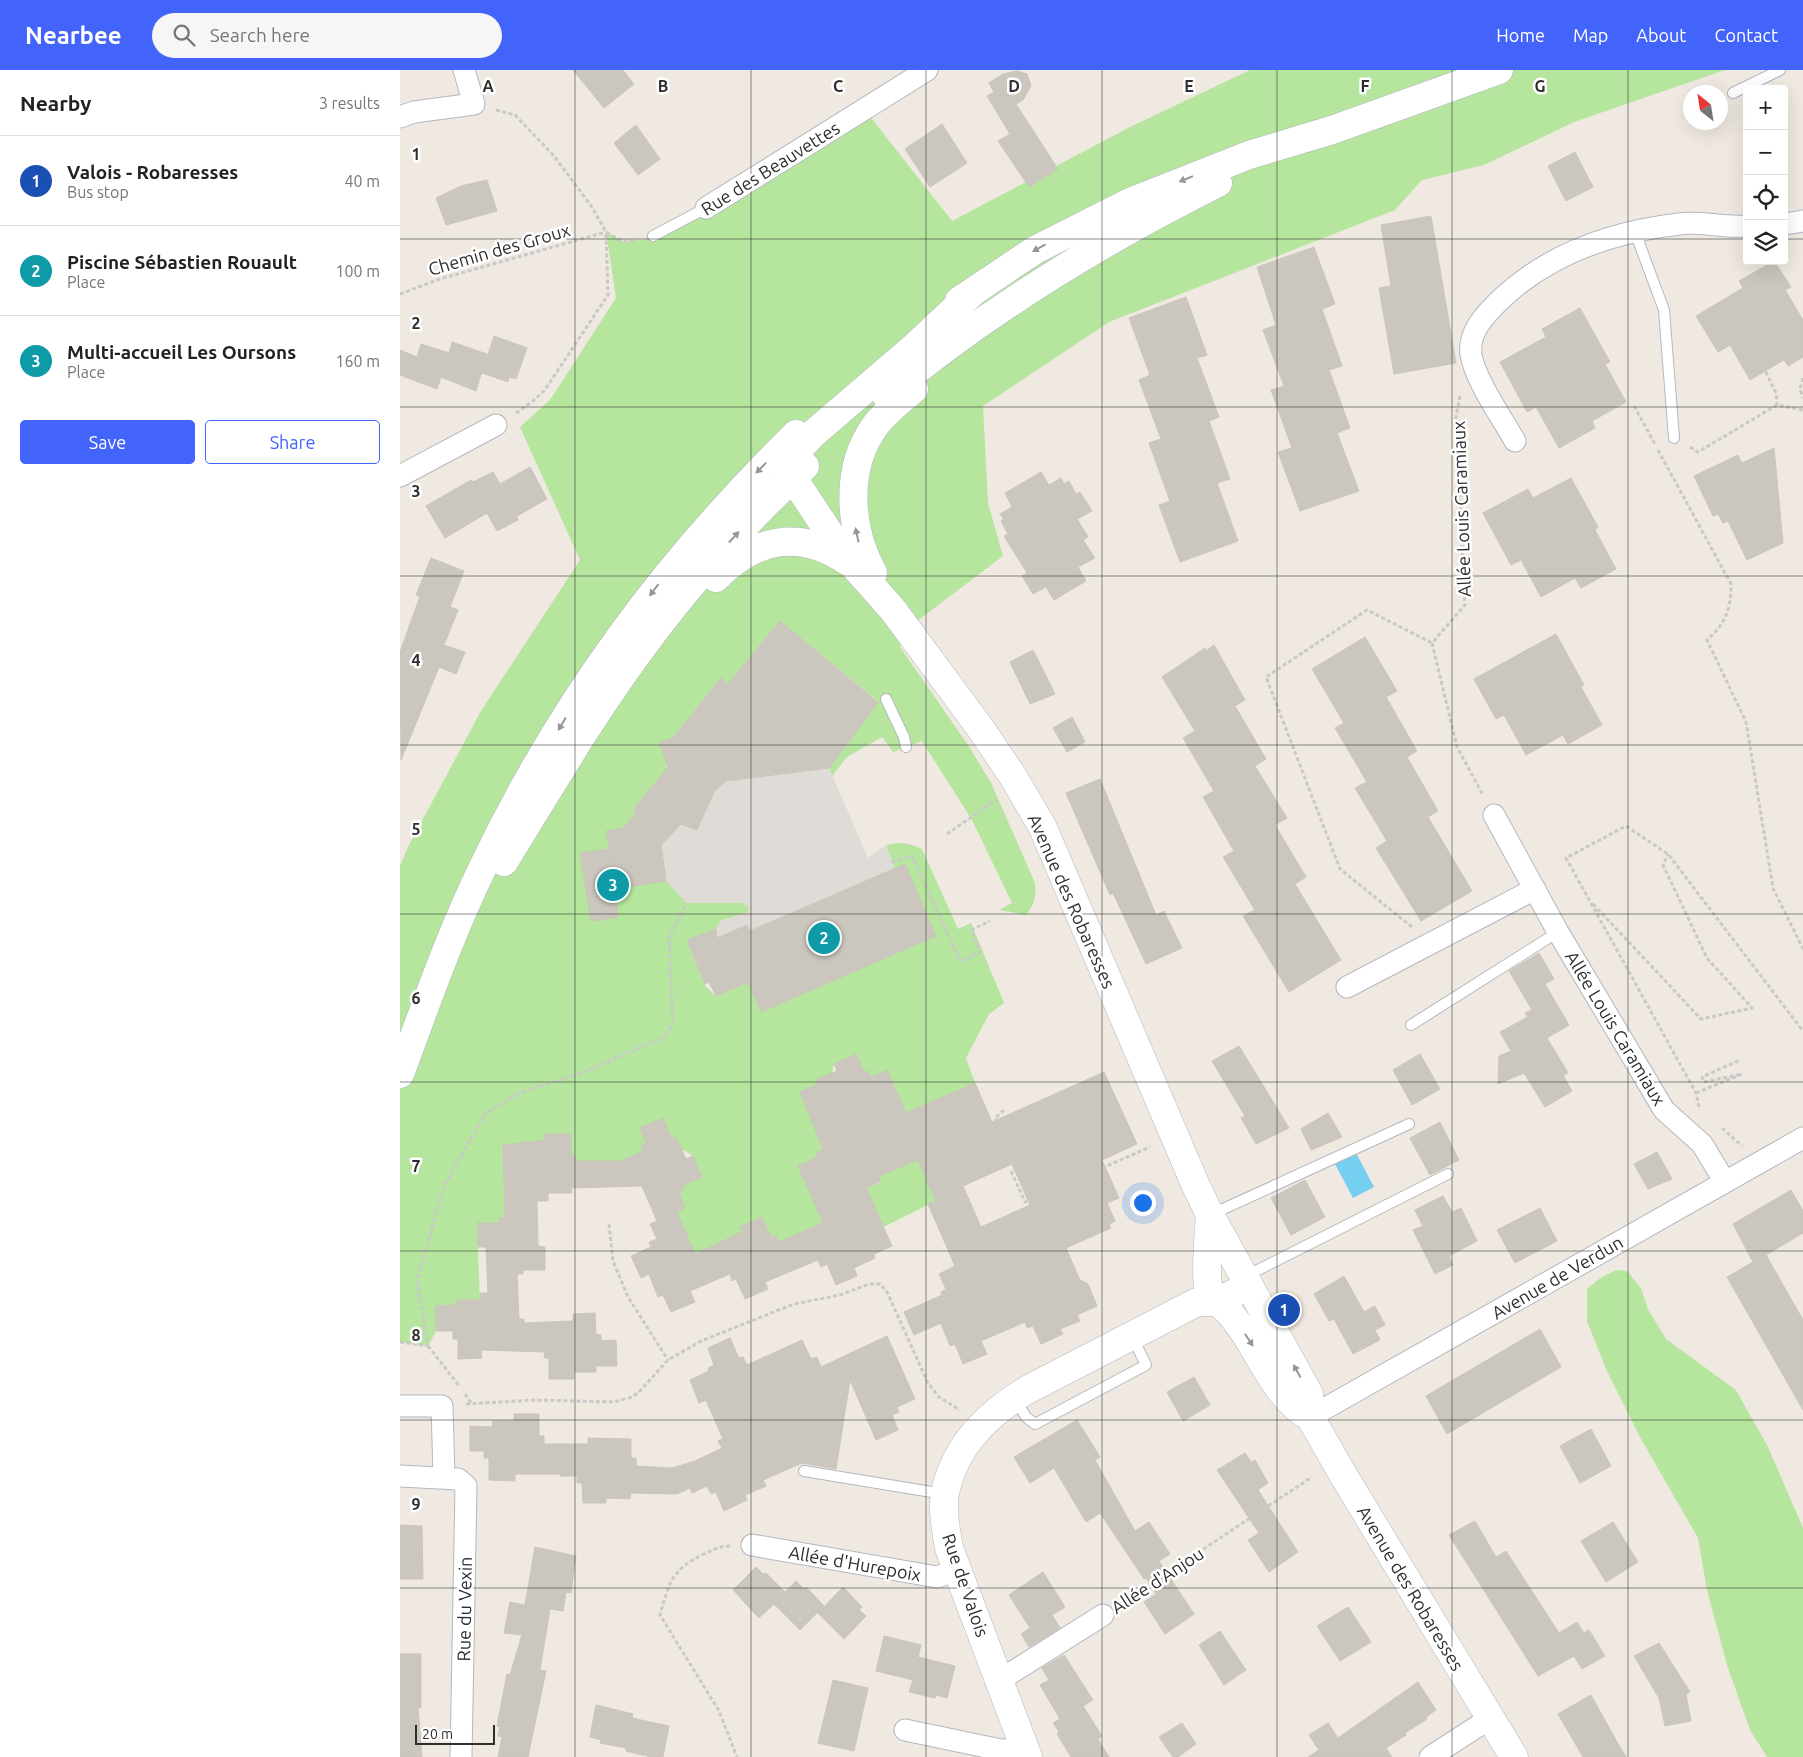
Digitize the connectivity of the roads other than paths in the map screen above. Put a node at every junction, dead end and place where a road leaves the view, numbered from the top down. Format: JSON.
{"nodes":[{"id":1,"x":464,"y":70,"type":"edge"},
{"id":2,"x":927,"y":70,"type":"edge"},
{"id":3,"x":1499,"y":70,"type":"edge"},
{"id":4,"x":1780,"y":70,"type":"edge"},
{"id":5,"x":1733,"y":93,"type":"dead end"},
{"id":6,"x":400,"y":117,"type":"edge"},
{"id":7,"x":1332,"y":130,"type":"junction"},
{"id":8,"x":1192,"y":196,"type":"junction"},
{"id":9,"x":706,"y":208,"type":"joint"},
{"id":10,"x":1803,"y":221,"type":"edge"},
{"id":11,"x":1788,"y":223,"type":"edge"},
{"id":12,"x":1743,"y":226,"type":"edge"},
{"id":13,"x":1635,"y":232,"type":"junction"},
{"id":14,"x":653,"y":236,"type":"road end"},
{"id":15,"x":973,"y":292,"type":"junction"},
{"id":16,"x":496,"y":425,"type":"road end"},
{"id":17,"x":1674,"y":438,"type":"road end"},
{"id":18,"x":1515,"y":441,"type":"dead end"},
{"id":19,"x":400,"y":476,"type":"edge"},
{"id":20,"x":793,"y":478,"type":"junction"},
{"id":21,"x":854,"y":566,"type":"junction"},
{"id":22,"x":893,"y":610,"type":"junction"},
{"id":23,"x":886,"y":699,"type":"dead end"},
{"id":24,"x":906,"y":747,"type":"dead end"},
{"id":25,"x":1494,"y":815,"type":"road end"},
{"id":26,"x":523,"y":832,"type":"junction"},
{"id":27,"x":1535,"y":889,"type":"junction"},
{"id":28,"x":1558,"y":932,"type":"junction"},
{"id":29,"x":1346,"y":987,"type":"dead end"},
{"id":30,"x":428,"y":999,"type":"junction"},
{"id":31,"x":1411,"y":1025,"type":"dead end"},
{"id":32,"x":400,"y":1074,"type":"edge"},
{"id":33,"x":1409,"y":1124,"type":"dead end"},
{"id":34,"x":1803,"y":1139,"type":"edge"},
{"id":35,"x":1448,"y":1174,"type":"dead end"},
{"id":36,"x":1726,"y":1182,"type":"junction"},
{"id":37,"x":1210,"y":1215,"type":"junction"},
{"id":38,"x":1244,"y":1277,"type":"junction"},
{"id":39,"x":1208,"y":1296,"type":"junction"},
{"id":40,"x":400,"y":1406,"type":"edge"},
{"id":41,"x":1310,"y":1417,"type":"junction"},
{"id":42,"x":804,"y":1471,"type":"dead end"},
{"id":43,"x":400,"y":1476,"type":"edge"},
{"id":44,"x":444,"y":1477,"type":"junction"},
{"id":45,"x":945,"y":1494,"type":"junction"},
{"id":46,"x":752,"y":1545,"type":"road end"},
{"id":47,"x":957,"y":1570,"type":"junction"},
{"id":48,"x":1103,"y":1616,"type":"road end"},
{"id":49,"x":1000,"y":1680,"type":"junction"},
{"id":50,"x":1489,"y":1719,"type":"junction"},
{"id":51,"x":905,"y":1730,"type":"dead end"},
{"id":52,"x":1027,"y":1754,"type":"edge"},
{"id":53,"x":461,"y":1757,"type":"edge"},
{"id":54,"x":1430,"y":1757,"type":"edge"},
{"id":55,"x":1514,"y":1757,"type":"edge"}],
"edges":[{"from":1,"to":6,"type":"street"},
{"from":2,"to":9,"type":"street","name":"Rue des Beauvettes"},
{"from":3,"to":7,"type":"main road"},
{"from":4,"to":5,"type":"lane"},
{"from":7,"to":8,"type":"main road"},
{"from":7,"to":15,"type":"main road","one_way":true},
{"from":8,"to":20,"type":"main road"},
{"from":22,"to":8,"type":"main road","one_way":true},
{"from":9,"to":14,"type":"lane","name":"Rue des Beauvettes"},
{"from":10,"to":11,"type":"street"},
{"from":12,"to":13,"type":"street"},
{"from":13,"to":17,"type":"lane"},
{"from":13,"to":18,"type":"street"},
{"from":15,"to":20,"type":"main road"},
{"from":15,"to":30,"type":"main road","one_way":true},
{"from":16,"to":19,"type":"street"},
{"from":20,"to":21,"type":"main road"},
{"from":26,"to":20,"type":"main road","one_way":true},
{"from":21,"to":22,"type":"main road","name":"Avenue des Robaresses"},
{"from":21,"to":26,"type":"main road"},
{"from":22,"to":37,"type":"main road","name":"Avenue des Robaresses"},
{"from":23,"to":24,"type":"lane"},
{"from":25,"to":27,"type":"street","name":"Allée Louis Caramiaux"},
{"from":26,"to":30,"type":"main road"},
{"from":27,"to":28,"type":"street","name":"Allée Louis Caramiaux"},
{"from":27,"to":29,"type":"street"},
{"from":28,"to":31,"type":"lane"},
{"from":28,"to":36,"type":"street","name":"Allée Louis Caramiaux"},
{"from":30,"to":32,"type":"main road"},
{"from":33,"to":37,"type":"lane"},
{"from":34,"to":36,"type":"street","name":"Avenue de Verdun"},
{"from":35,"to":38,"type":"lane"},
{"from":36,"to":41,"type":"street","name":"Avenue de Verdun"},
{"from":37,"to":38,"type":"main road","name":"Avenue des Robaresses"},
{"from":37,"to":39,"type":"main road","name":"Avenue des Robaresses"},
{"from":38,"to":39,"type":"main road","name":"Rue de Valois"},
{"from":41,"to":38,"type":"main road","name":"Avenue des Robaresses","one_way":true},
{"from":39,"to":41,"type":"main road","name":"Avenue des Robaresses","one_way":true},
{"from":39,"to":45,"type":"main road","name":"Rue de Valois"},
{"from":40,"to":44,"type":"street"},
{"from":41,"to":50,"type":"main road","name":"Avenue des Robaresses"},
{"from":42,"to":45,"type":"lane"},
{"from":43,"to":44,"type":"street","name":"Rue du Vexin"},
{"from":44,"to":53,"type":"street","name":"Rue du Vexin"},
{"from":45,"to":47,"type":"main road","name":"Rue de Valois"},
{"from":46,"to":47,"type":"street","name":"Allée d'Hurepoix"},
{"from":47,"to":49,"type":"main road","name":"Rue de Valois"},
{"from":48,"to":49,"type":"street","name":"Allée d'Anjou"},
{"from":49,"to":52,"type":"main road","name":"Rue de Valois"},
{"from":50,"to":54,"type":"street"},
{"from":50,"to":55,"type":"main road","name":"Avenue des Robaresses"},
{"from":51,"to":52,"type":"street"}]}
